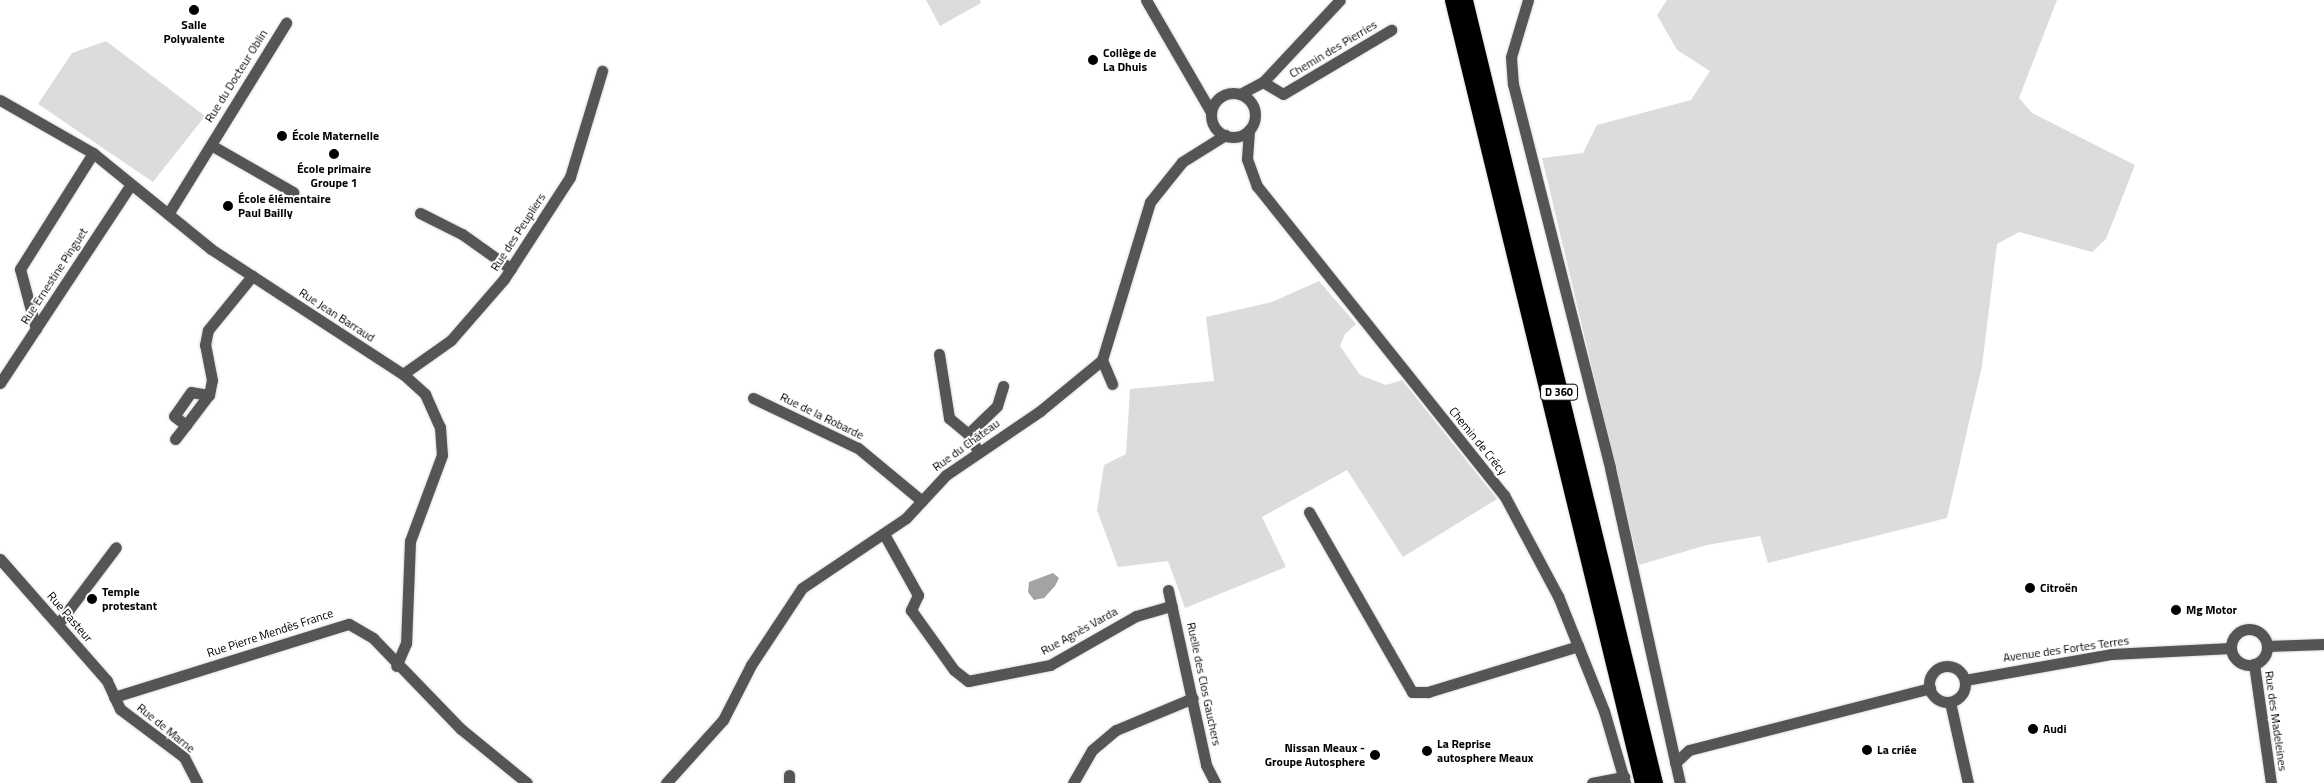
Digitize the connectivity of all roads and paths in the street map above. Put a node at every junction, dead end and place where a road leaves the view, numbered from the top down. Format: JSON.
{"nodes":[{"id":1,"x":1146,"y":0,"type":"edge"},
{"id":2,"x":1340,"y":0,"type":"edge"},
{"id":3,"x":1528,"y":0,"type":"edge"},
{"id":4,"x":1454,"y":1,"type":"edge"},
{"id":5,"x":286,"y":23,"type":"dead end"},
{"id":6,"x":1391,"y":30,"type":"dead end"},
{"id":7,"x":602,"y":70,"type":"dead end"},
{"id":8,"x":1263,"y":82,"type":"junction"},
{"id":9,"x":1197,"y":87,"type":"junction"},
{"id":10,"x":1225,"y":94,"type":"junction"},
{"id":11,"x":1240,"y":94,"type":"junction"},
{"id":12,"x":0,"y":100,"type":"edge"},
{"id":13,"x":1254,"y":108,"type":"junction"},
{"id":14,"x":1211,"y":112,"type":"junction"},
{"id":15,"x":1249,"y":130,"type":"junction"},
{"id":16,"x":1227,"y":136,"type":"junction"},
{"id":17,"x":211,"y":144,"type":"junction"},
{"id":18,"x":93,"y":153,"type":"junction"},
{"id":19,"x":1247,"y":159,"type":"junction"},
{"id":20,"x":131,"y":184,"type":"junction"},
{"id":21,"x":293,"y":192,"type":"dead end"},
{"id":22,"x":420,"y":213,"type":"dead end"},
{"id":23,"x":168,"y":214,"type":"junction"},
{"id":24,"x":511,"y":269,"type":"junction"},
{"id":25,"x":252,"y":276,"type":"junction"},
{"id":26,"x":36,"y":329,"type":"junction"},
{"id":27,"x":939,"y":354,"type":"dead end"},
{"id":28,"x":1102,"y":360,"type":"junction"},
{"id":29,"x":404,"y":374,"type":"junction"},
{"id":30,"x":0,"y":383,"type":"edge"},
{"id":31,"x":1112,"y":384,"type":"dead end"},
{"id":32,"x":1003,"y":386,"type":"dead end"},
{"id":33,"x":209,"y":395,"type":"junction"},
{"id":34,"x":753,"y":398,"type":"dead end"},
{"id":35,"x":186,"y":425,"type":"junction"},
{"id":36,"x":968,"y":434,"type":"junction"},
{"id":37,"x":175,"y":439,"type":"dead end"},
{"id":38,"x":978,"y":451,"type":"junction"},
{"id":39,"x":922,"y":501,"type":"junction"},
{"id":40,"x":1309,"y":512,"type":"dead end"},
{"id":41,"x":884,"y":534,"type":"junction"},
{"id":42,"x":116,"y":547,"type":"dead end"},
{"id":43,"x":0,"y":560,"type":"edge"},
{"id":44,"x":1168,"y":590,"type":"dead end"},
{"id":45,"x":1172,"y":606,"type":"junction"},
{"id":46,"x":58,"y":624,"type":"junction"},
{"id":47,"x":2324,"y":644,"type":"edge"},
{"id":48,"x":1578,"y":646,"type":"junction"},
{"id":49,"x":2267,"y":646,"type":"junction"},
{"id":50,"x":2231,"y":648,"type":"junction"},
{"id":51,"x":2254,"y":664,"type":"junction"},
{"id":52,"x":396,"y":666,"type":"junction"},
{"id":53,"x":1965,"y":680,"type":"junction"},
{"id":54,"x":1930,"y":688,"type":"junction"},
{"id":55,"x":114,"y":697,"type":"junction"},
{"id":56,"x":1193,"y":698,"type":"junction"},
{"id":57,"x":1950,"y":702,"type":"junction"},
{"id":58,"x":1672,"y":747,"type":"junction"},
{"id":59,"x":1689,"y":750,"type":"junction"},
{"id":60,"x":1675,"y":763,"type":"junction"},
{"id":61,"x":1624,"y":780,"type":"edge"},
{"id":62,"x":197,"y":783,"type":"edge"},
{"id":63,"x":527,"y":783,"type":"edge"},
{"id":64,"x":666,"y":783,"type":"edge"},
{"id":65,"x":1074,"y":783,"type":"edge"},
{"id":66,"x":1215,"y":783,"type":"edge"},
{"id":67,"x":1592,"y":783,"type":"edge"},
{"id":68,"x":1642,"y":783,"type":"edge"},
{"id":69,"x":1654,"y":783,"type":"edge"},
{"id":70,"x":1680,"y":783,"type":"edge"},
{"id":71,"x":1968,"y":783,"type":"edge"},
{"id":72,"x":2271,"y":783,"type":"edge"}],
"edges":[{"from":1,"to":9,"type":"street"},
{"from":2,"to":8,"type":"street"},
{"from":3,"to":58,"type":"street"},
{"from":4,"to":68,"type":"highway","number":"D 360"},
{"from":4,"to":69,"type":"highway","number":"D 360"},
{"from":5,"to":17,"type":"street","name":"Rue du Docteur Oblin"},
{"from":6,"to":8,"type":"street","name":"Chemin des Pierries"},
{"from":7,"to":24,"type":"street","name":"Rue des Peupliers"},
{"from":8,"to":11,"type":"street"},
{"from":8,"to":13,"type":"street"},
{"from":9,"to":10,"type":"street"},
{"from":9,"to":14,"type":"street"},
{"from":10,"to":11,"type":"street"},
{"from":10,"to":14,"type":"street"},
{"from":11,"to":13,"type":"street"},
{"from":12,"to":18,"type":"street","name":"Rue Jean Barraud"},
{"from":13,"to":15,"type":"street"},
{"from":14,"to":16,"type":"street"},
{"from":15,"to":16,"type":"street"},
{"from":15,"to":19,"type":"street","name":"Chemin de Crécy"},
{"from":16,"to":19,"type":"street","name":"Chemin de Crécy"},
{"from":16,"to":28,"type":"street"},
{"from":17,"to":21,"type":"street"},
{"from":17,"to":23,"type":"street","name":"Rue du Docteur Oblin"},
{"from":18,"to":20,"type":"street","name":"Rue Jean Barraud"},
{"from":18,"to":26,"type":"street"},
{"from":19,"to":48,"type":"street","name":"Chemin de Crécy"},
{"from":20,"to":23,"type":"street","name":"Rue Jean Barraud"},
{"from":20,"to":26,"type":"street","name":"Rue Ernestine Pinguet"},
{"from":22,"to":24,"type":"street"},
{"from":23,"to":25,"type":"street","name":"Rue Jean Barraud"},
{"from":24,"to":29,"type":"street","name":"Rue des Peupliers"},
{"from":25,"to":29,"type":"street","name":"Rue Jean Barraud"},
{"from":25,"to":33,"type":"street"},
{"from":26,"to":30,"type":"street","name":"Rue Ernestine Pinguet"},
{"from":27,"to":36,"type":"street"},
{"from":28,"to":31,"type":"street"},
{"from":28,"to":38,"type":"street","name":"Rue du Château"},
{"from":29,"to":52,"type":"street","name":"Rue Jean Barraud"},
{"from":32,"to":36,"type":"street"},
{"from":33,"to":35,"type":"street"},
{"from":33,"to":35,"type":"street"},
{"from":34,"to":39,"type":"street","name":"Rue de la Robarde"},
{"from":35,"to":37,"type":"street"},
{"from":36,"to":38,"type":"street"},
{"from":38,"to":39,"type":"street","name":"Rue du Château"},
{"from":39,"to":41,"type":"street","name":"Rue du Château"},
{"from":40,"to":48,"type":"street"},
{"from":41,"to":45,"type":"street","name":"Rue Agnès Varda"},
{"from":41,"to":64,"type":"street","name":"Rue du Château"},
{"from":42,"to":46,"type":"street"},
{"from":43,"to":46,"type":"street","name":"Rue Pasteur"},
{"from":44,"to":45,"type":"street","name":"Ruelle des Clos Gauchers"},
{"from":45,"to":56,"type":"street","name":"Ruelle des Clos Gauchers"},
{"from":46,"to":55,"type":"street","name":"Rue Pasteur"},
{"from":47,"to":49,"type":"street"},
{"from":48,"to":61,"type":"street","name":"Chemin de Crécy"},
{"from":49,"to":50,"type":"street"},
{"from":49,"to":51,"type":"street"},
{"from":50,"to":51,"type":"street"},
{"from":50,"to":53,"type":"street","name":"Avenue des Fortes Terres"},
{"from":51,"to":72,"type":"street","name":"Rue des Madeleines"},
{"from":52,"to":55,"type":"street","name":"Rue Pierre Mendès France"},
{"from":52,"to":63,"type":"street","name":"Rue Pierre Mendès France"},
{"from":53,"to":54,"type":"street"},
{"from":53,"to":57,"type":"street"},
{"from":54,"to":57,"type":"street"},
{"from":54,"to":59,"type":"street"},
{"from":55,"to":62,"type":"street","name":"Rue de Marne"},
{"from":56,"to":65,"type":"street"},
{"from":56,"to":66,"type":"street","name":"Ruelle des Clos Gauchers"},
{"from":57,"to":71,"type":"street"},
{"from":58,"to":59,"type":"street"},
{"from":58,"to":60,"type":"street"},
{"from":59,"to":60,"type":"street"},
{"from":60,"to":70,"type":"street"},
{"from":61,"to":67,"type":"street"}]}
